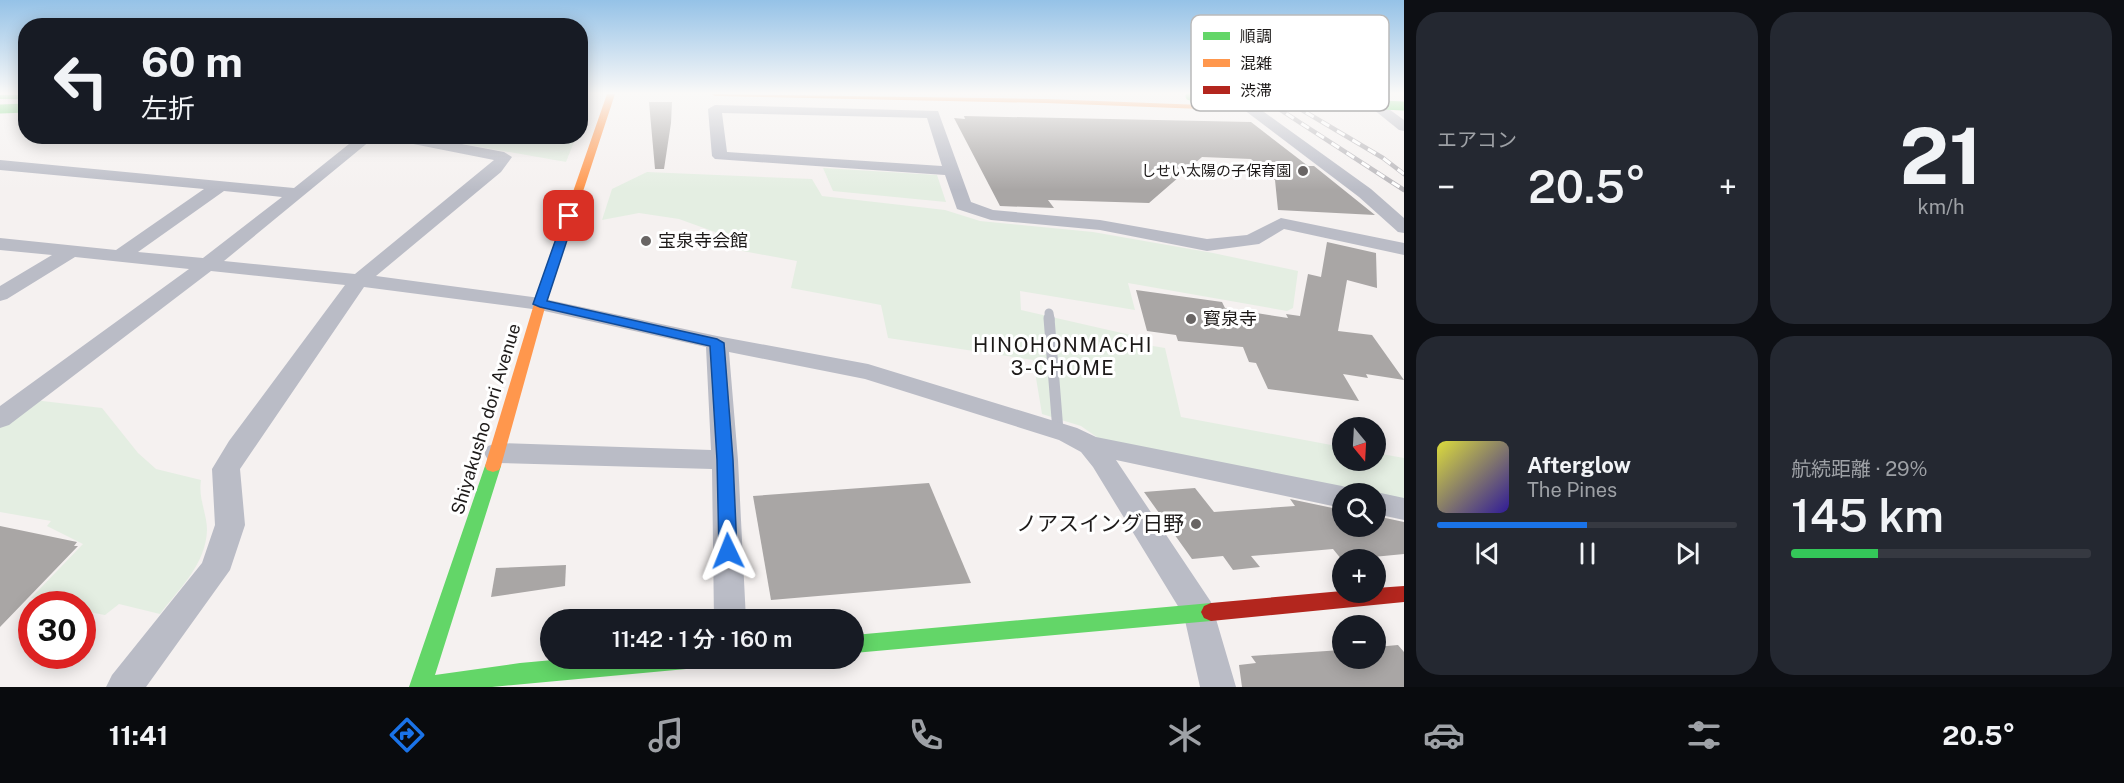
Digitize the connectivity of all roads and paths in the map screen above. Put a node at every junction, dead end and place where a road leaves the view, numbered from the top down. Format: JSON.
{"nodes":[{"id":1,"x":600,"y":126,"type":"edge"},
{"id":2,"x":717,"y":126,"type":"edge"},
{"id":3,"x":937,"y":126,"type":"edge"},
{"id":4,"x":1274,"y":126,"type":"edge"},
{"id":5,"x":359,"y":144,"type":"edge"},
{"id":6,"x":433,"y":144,"type":"edge"},
{"id":7,"x":0,"y":165,"type":"edge"},
{"id":8,"x":951,"y":171,"type":"junction"},
{"id":9,"x":220,"y":186,"type":"junction"},
{"id":10,"x":296,"y":193,"type":"junction"},
{"id":11,"x":1404,"y":228,"type":"edge"},
{"id":12,"x":0,"y":244,"type":"edge"},
{"id":13,"x":1404,"y":249,"type":"edge"},
{"id":14,"x":70,"y":252,"type":"junction"},
{"id":15,"x":118,"y":256,"type":"junction"},
{"id":16,"x":207,"y":264,"type":"junction"},
{"id":17,"x":359,"y":280,"type":"junction"},
{"id":18,"x":0,"y":295,"type":"edge"},
{"id":19,"x":540,"y":304,"type":"junction"},
{"id":20,"x":1049,"y":313,"type":"dead end"},
{"id":21,"x":717,"y":343,"type":"junction"},
{"id":22,"x":0,"y":419,"type":"edge"},
{"id":23,"x":1058,"y":431,"type":"junction"},
{"id":24,"x":1090,"y":445,"type":"junction"},
{"id":25,"x":497,"y":453,"type":"junction"},
{"id":26,"x":725,"y":460,"type":"junction"},
{"id":27,"x":1332,"y":494,"type":"edge"},
{"id":28,"x":1386,"y":505,"type":"edge"},
{"id":29,"x":1404,"y":509,"type":"edge"},
{"id":30,"x":1404,"y":594,"type":"edge"},
{"id":31,"x":730,"y":609,"type":"edge"},
{"id":32,"x":1199,"y":612,"type":"junction"},
{"id":33,"x":864,"y":643,"type":"edge"},
{"id":34,"x":567,"y":669,"type":"edge"},
{"id":35,"x":124,"y":687,"type":"edge"},
{"id":36,"x":420,"y":687,"type":"edge"},
{"id":37,"x":1218,"y":687,"type":"edge"}],
"edges":[{"from":1,"to":19,"type":"main road","name":"Shiyakusho dori Avenue"},
{"from":2,"to":8,"type":"street"},
{"from":3,"to":8,"type":"street"},
{"from":4,"to":11,"type":"street"},
{"from":5,"to":10,"type":"street"},
{"from":6,"to":17,"type":"street"},
{"from":7,"to":9,"type":"street"},
{"from":8,"to":13,"type":"street"},
{"from":9,"to":10,"type":"street"},
{"from":9,"to":15,"type":"street"},
{"from":10,"to":16,"type":"street"},
{"from":12,"to":14,"type":"street"},
{"from":14,"to":15,"type":"street"},
{"from":14,"to":18,"type":"street"},
{"from":15,"to":16,"type":"street"},
{"from":16,"to":17,"type":"street"},
{"from":16,"to":22,"type":"street"},
{"from":17,"to":19,"type":"street"},
{"from":17,"to":35,"type":"street"},
{"from":19,"to":21,"type":"street"},
{"from":19,"to":25,"type":"main road","name":"Shiyakusho dori Avenue"},
{"from":20,"to":23,"type":"lane"},
{"from":21,"to":23,"type":"street"},
{"from":21,"to":26,"type":"street"},
{"from":23,"to":24,"type":"street"},
{"from":24,"to":27,"type":"street"},
{"from":24,"to":32,"type":"street"},
{"from":25,"to":26,"type":"street"},
{"from":25,"to":36,"type":"main road","name":"Shiyakusho dori Avenue"},
{"from":26,"to":31,"type":"street"},
{"from":28,"to":29,"type":"street"},
{"from":30,"to":32,"type":"main road"},
{"from":32,"to":33,"type":"main road"},
{"from":32,"to":37,"type":"street"},
{"from":34,"to":36,"type":"main road"}]}
